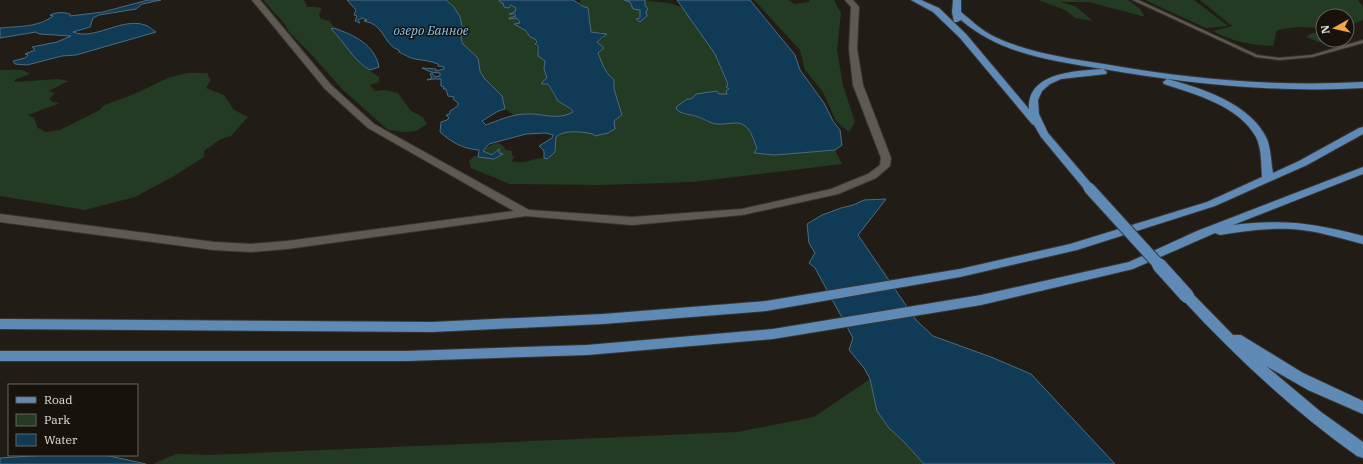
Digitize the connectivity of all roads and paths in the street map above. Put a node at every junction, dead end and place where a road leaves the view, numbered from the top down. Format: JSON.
{"nodes":[{"id":1,"x":256,"y":0,"type":"edge"},
{"id":2,"x":849,"y":0,"type":"edge"},
{"id":3,"x":915,"y":0,"type":"edge"},
{"id":4,"x":957,"y":0,"type":"edge"},
{"id":5,"x":1135,"y":0,"type":"edge"},
{"id":6,"x":956,"y":12,"type":"junction"},
{"id":7,"x":963,"y":36,"type":"junction"},
{"id":8,"x":1363,"y":41,"type":"edge"},
{"id":9,"x":1363,"y":85,"type":"edge"},
{"id":10,"x":1363,"y":130,"type":"edge"},
{"id":11,"x":1042,"y":131,"type":"junction"},
{"id":12,"x":1363,"y":170,"type":"edge"},
{"id":13,"x":1268,"y":178,"type":"junction"},
{"id":14,"x":526,"y":212,"type":"junction"},
{"id":15,"x":0,"y":218,"type":"edge"},
{"id":16,"x":1201,"y":234,"type":"junction"},
{"id":17,"x":1363,"y":240,"type":"edge"},
{"id":18,"x":1213,"y":323,"type":"junction"},
{"id":19,"x":0,"y":324,"type":"edge"},
{"id":20,"x":0,"y":356,"type":"edge"},
{"id":21,"x":1363,"y":408,"type":"edge"},
{"id":22,"x":1363,"y":451,"type":"edge"}],
"edges":[{"from":1,"to":14,"type":"street"},
{"from":2,"to":14,"type":"street"},
{"from":3,"to":7,"type":"main road"},
{"from":4,"to":6,"type":"main road"},
{"from":5,"to":8,"type":"lane"},
{"from":6,"to":7,"type":"main road"},
{"from":6,"to":9,"type":"main road"},
{"from":7,"to":11,"type":"main road"},
{"from":10,"to":13,"type":"main road"},
{"from":11,"to":13,"type":"main road"},
{"from":11,"to":18,"type":"main road","bridge":true},
{"from":12,"to":16,"type":"main road"},
{"from":13,"to":19,"type":"main road"},
{"from":14,"to":15,"type":"street"},
{"from":16,"to":17,"type":"main road"},
{"from":16,"to":20,"type":"main road"},
{"from":18,"to":21,"type":"main road"},
{"from":18,"to":22,"type":"main road"}]}
